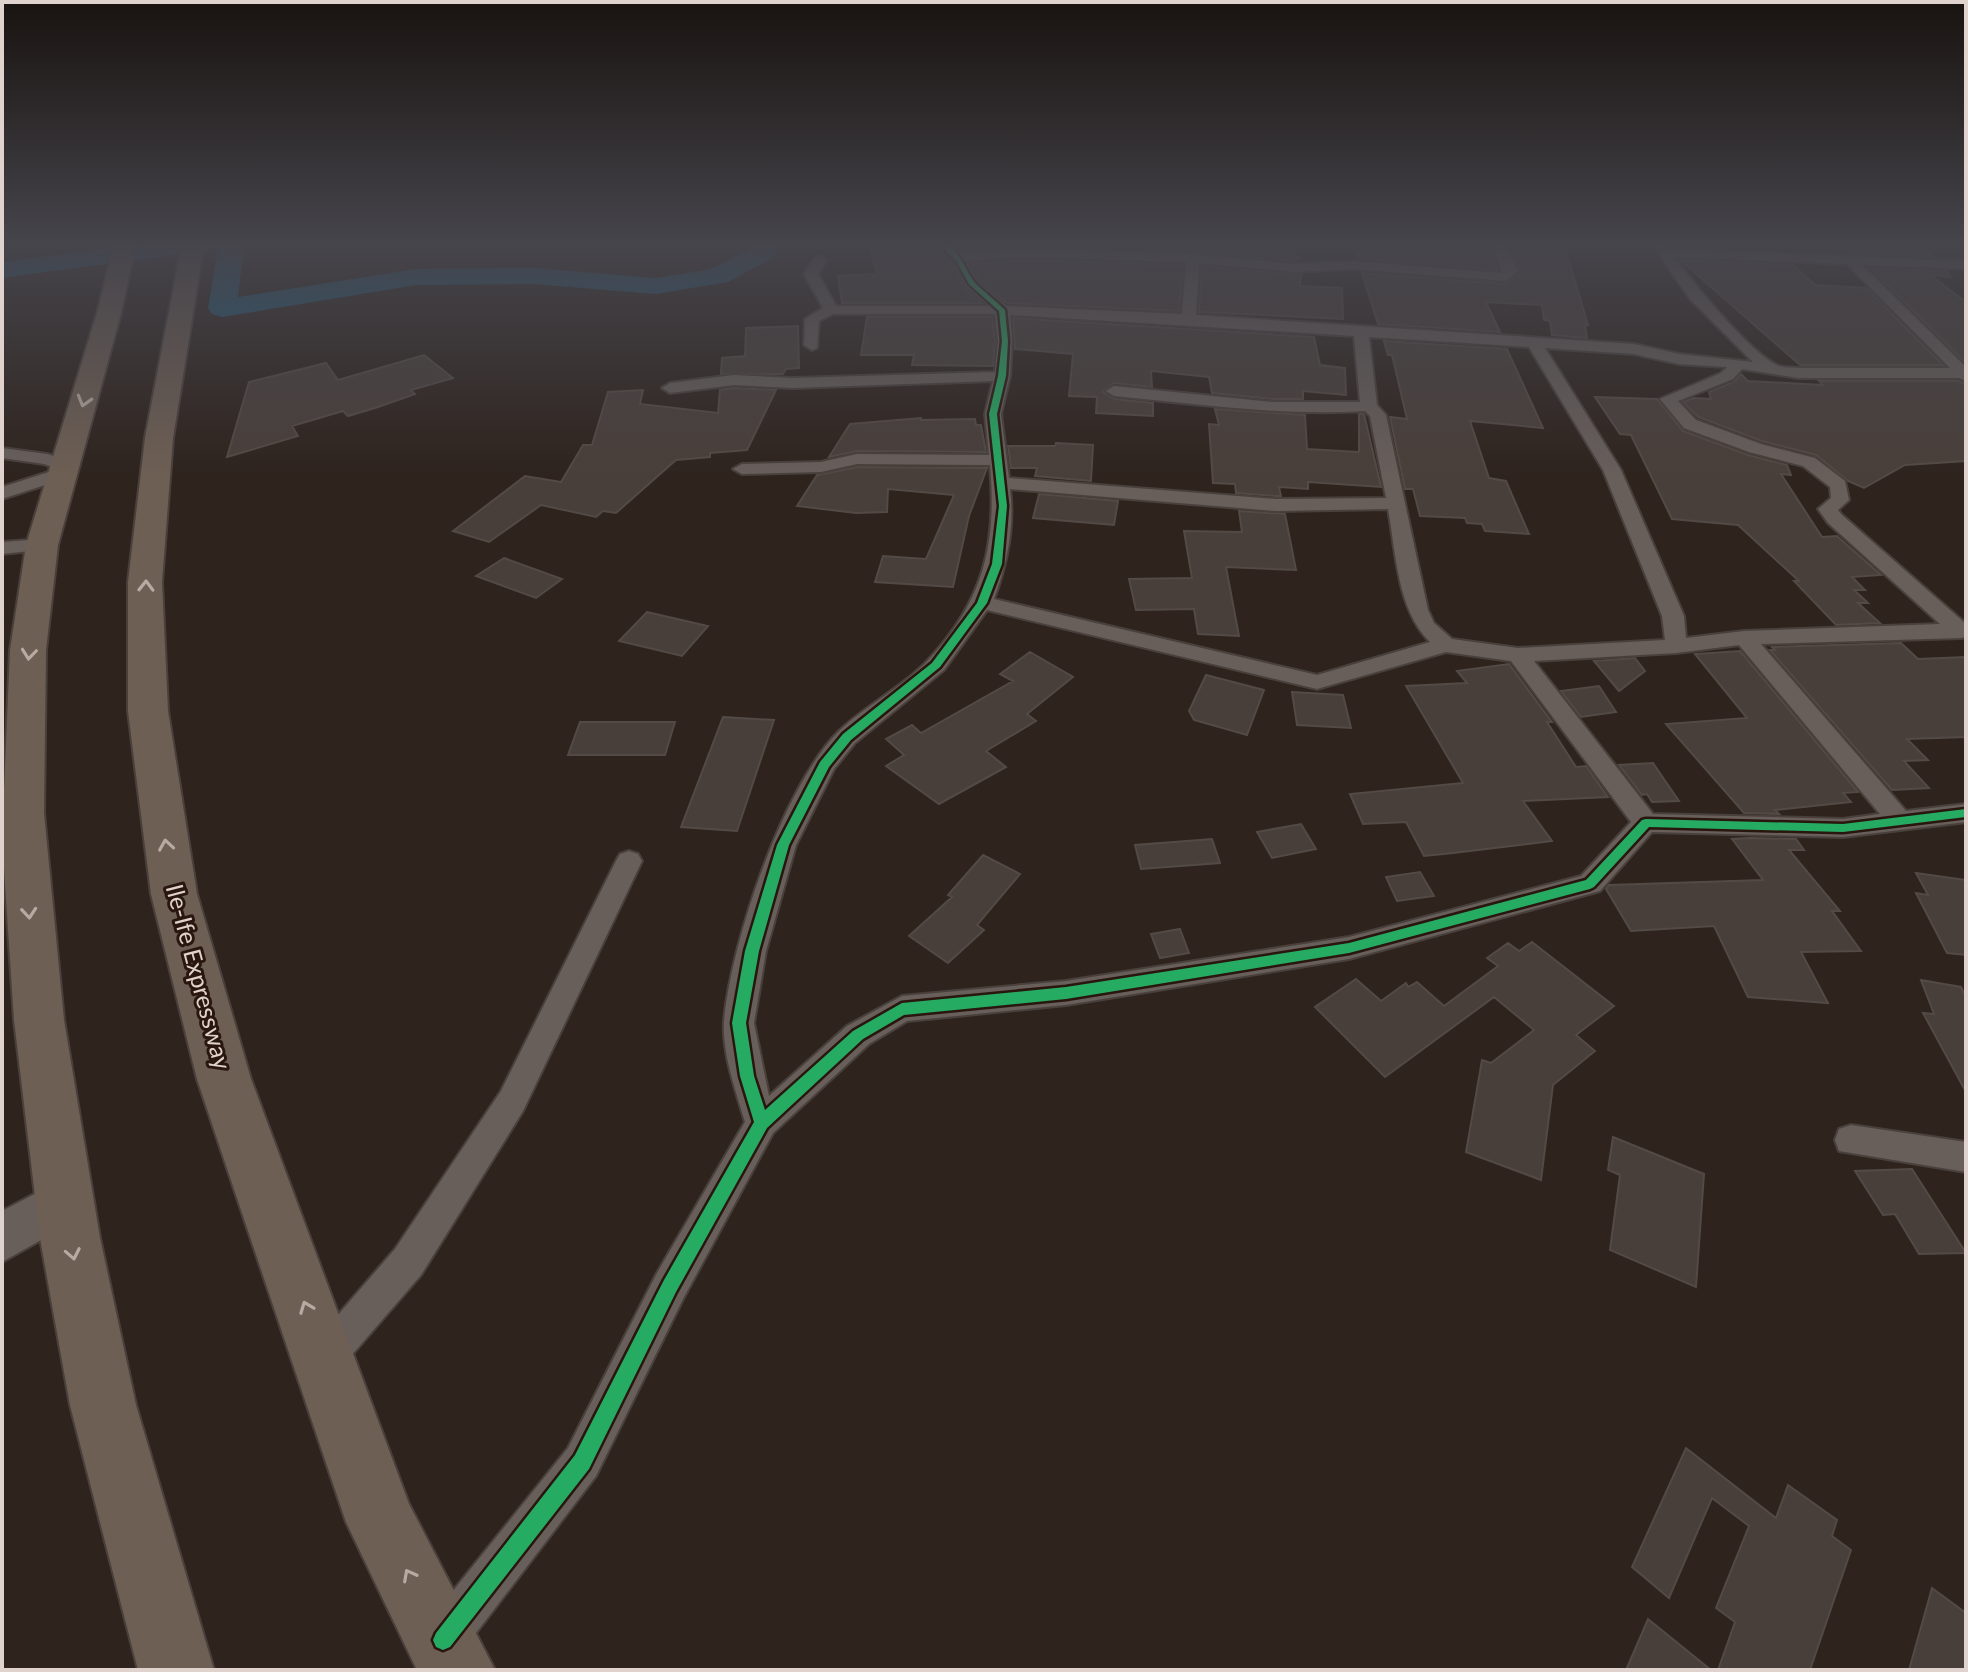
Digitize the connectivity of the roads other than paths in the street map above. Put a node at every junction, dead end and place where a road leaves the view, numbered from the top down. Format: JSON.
{"nodes":[{"id":1,"x":104,"y":322,"type":"edge"},
{"id":2,"x":180,"y":322,"type":"edge"},
{"id":3,"x":812,"y":322,"type":"edge"},
{"id":4,"x":1003,"y":322,"type":"edge"},
{"id":5,"x":1229,"y":322,"type":"edge"},
{"id":6,"x":1721,"y":322,"type":"edge"},
{"id":7,"x":1912,"y":322,"type":"edge"},
{"id":8,"x":1361,"y":332,"type":"junction"},
{"id":9,"x":1535,"y":344,"type":"junction"},
{"id":10,"x":812,"y":345,"type":"dead end"},
{"id":11,"x":1737,"y":365,"type":"junction"},
{"id":12,"x":1777,"y":371,"type":"junction"},
{"id":13,"x":1964,"y":374,"type":"edge"},
{"id":14,"x":1002,"y":376,"type":"junction"},
{"id":15,"x":670,"y":388,"type":"dead end"},
{"id":16,"x":1114,"y":391,"type":"dead end"},
{"id":17,"x":1369,"y":406,"type":"junction"},
{"id":18,"x":2,"y":453,"type":"edge"},
{"id":19,"x":742,"y":469,"type":"dead end"},
{"id":20,"x":65,"y":470,"type":"junction"},
{"id":21,"x":1000,"y":471,"type":"junction"},
{"id":22,"x":2,"y":493,"type":"edge"},
{"id":23,"x":1397,"y":503,"type":"junction"},
{"id":24,"x":22,"y":546,"type":"edge"},
{"id":25,"x":982,"y":603,"type":"junction"},
{"id":26,"x":1964,"y":631,"type":"edge"},
{"id":27,"x":1744,"y":638,"type":"junction"},
{"id":28,"x":1445,"y":645,"type":"junction"},
{"id":29,"x":1676,"y":646,"type":"junction"},
{"id":30,"x":1518,"y":655,"type":"junction"},
{"id":31,"x":1966,"y":813,"type":"edge"},
{"id":32,"x":1900,"y":821,"type":"junction"},
{"id":33,"x":1646,"y":823,"type":"junction"},
{"id":34,"x":629,"y":861,"type":"dead end"},
{"id":35,"x":762,"y":1123,"type":"junction"},
{"id":36,"x":1851,"y":1140,"type":"dead end"},
{"id":37,"x":1966,"y":1157,"type":"edge"},
{"id":38,"x":65,"y":1201,"type":"junction"},
{"id":39,"x":2,"y":1238,"type":"edge"},
{"id":40,"x":325,"y":1358,"type":"junction"},
{"id":41,"x":450,"y":1655,"type":"edge"},
{"id":42,"x":176,"y":1670,"type":"edge"}],
"edges":[{"from":1,"to":20,"type":"highway","one_way":true},
{"from":40,"to":2,"type":"highway","name":"Ile-Ife Expressway","one_way":true},
{"from":3,"to":10,"type":"street"},
{"from":4,"to":14,"type":"street"},
{"from":5,"to":8,"type":"street"},
{"from":6,"to":12,"type":"street"},
{"from":7,"to":13,"type":"street"},
{"from":8,"to":9,"type":"street"},
{"from":8,"to":17,"type":"street"},
{"from":9,"to":11,"type":"street"},
{"from":9,"to":29,"type":"street"},
{"from":11,"to":12,"type":"street"},
{"from":11,"to":26,"type":"street"},
{"from":12,"to":13,"type":"street"},
{"from":14,"to":15,"type":"street"},
{"from":14,"to":21,"type":"street"},
{"from":16,"to":17,"type":"street"},
{"from":17,"to":23,"type":"street"},
{"from":18,"to":20,"type":"street"},
{"from":19,"to":21,"type":"street"},
{"from":20,"to":22,"type":"street"},
{"from":20,"to":24,"type":"highway"},
{"from":21,"to":23,"type":"street"},
{"from":21,"to":25,"type":"street"},
{"from":23,"to":28,"type":"street"},
{"from":24,"to":38,"type":"highway","one_way":true},
{"from":25,"to":28,"type":"street"},
{"from":25,"to":35,"type":"street"},
{"from":26,"to":27,"type":"street"},
{"from":27,"to":29,"type":"street"},
{"from":27,"to":32,"type":"street"},
{"from":28,"to":30,"type":"street"},
{"from":29,"to":30,"type":"street"},
{"from":30,"to":33,"type":"street"},
{"from":31,"to":32,"type":"street"},
{"from":32,"to":33,"type":"street"},
{"from":33,"to":35,"type":"street"},
{"from":34,"to":40,"type":"street"},
{"from":35,"to":41,"type":"street"},
{"from":36,"to":37,"type":"street"},
{"from":38,"to":39,"type":"street"},
{"from":38,"to":42,"type":"highway","one_way":true},
{"from":41,"to":40,"type":"highway","name":"Ile-Ife Expressway","one_way":true}]}
